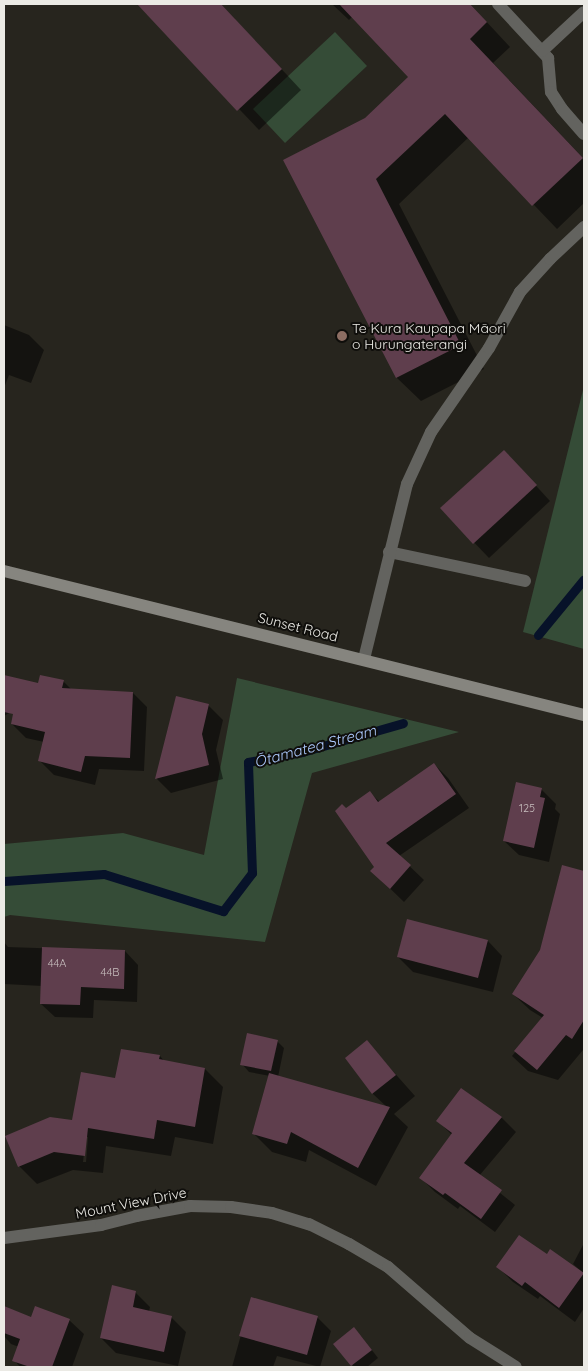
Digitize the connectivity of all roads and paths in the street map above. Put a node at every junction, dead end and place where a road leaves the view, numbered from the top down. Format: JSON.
{"nodes":[{"id":1,"x":498,"y":4,"type":"edge"},
{"id":2,"x":584,"y":12,"type":"edge"},
{"id":3,"x":542,"y":51,"type":"junction"},
{"id":4,"x":584,"y":134,"type":"edge"},
{"id":5,"x":584,"y":227,"type":"edge"},
{"id":6,"x":388,"y":552,"type":"junction"},
{"id":7,"x":4,"y":570,"type":"edge"},
{"id":8,"x":525,"y":581,"type":"dead end"},
{"id":9,"x":364,"y":659,"type":"junction"},
{"id":10,"x":584,"y":715,"type":"edge"},
{"id":11,"x":4,"y":1238,"type":"edge"},
{"id":12,"x":516,"y":1367,"type":"edge"}],
"edges":[{"from":1,"to":3,"type":"street"},
{"from":2,"to":3,"type":"street"},
{"from":3,"to":4,"type":"street"},
{"from":5,"to":6,"type":"street"},
{"from":6,"to":8,"type":"street"},
{"from":6,"to":9,"type":"street"},
{"from":7,"to":9,"type":"main road","name":"Sunset Road"},
{"from":9,"to":10,"type":"main road","name":"Sunset Road"},
{"from":11,"to":12,"type":"street","name":"Mount View Drive"}]}
